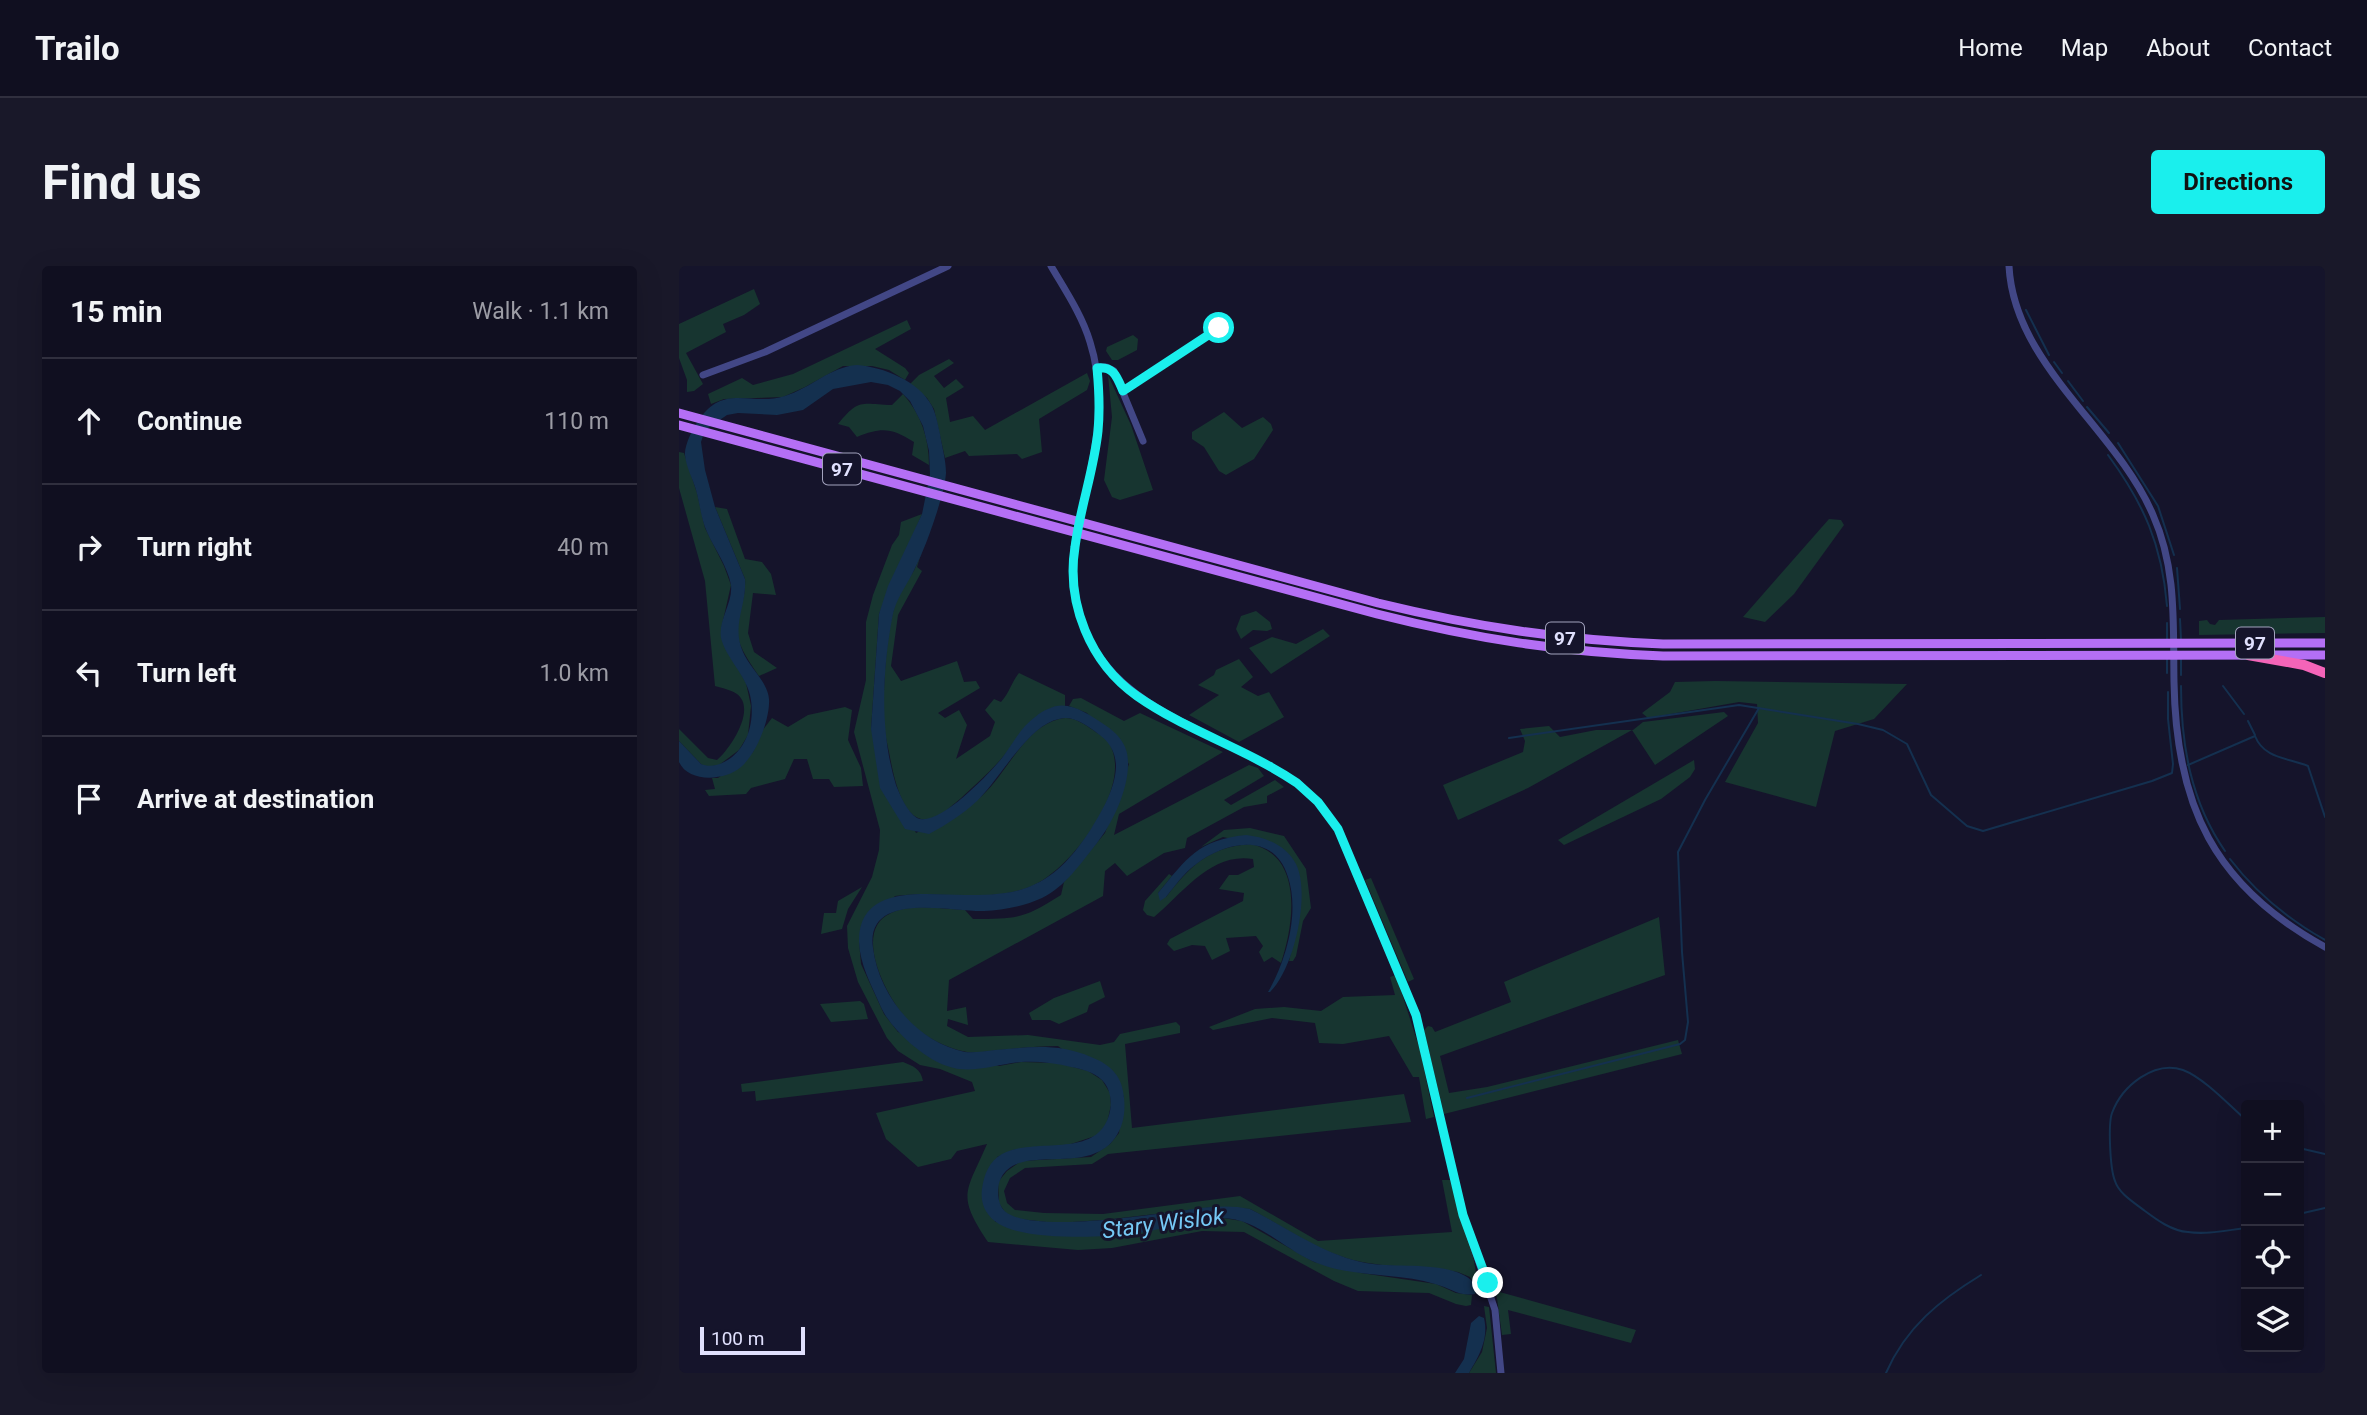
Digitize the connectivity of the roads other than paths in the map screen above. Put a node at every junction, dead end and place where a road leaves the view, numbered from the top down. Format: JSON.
{"nodes":[{"id":1,"x":948,"y":266,"type":"edge"},
{"id":2,"x":1051,"y":266,"type":"edge"},
{"id":3,"x":2008,"y":266,"type":"edge"},
{"id":4,"x":1219,"y":328,"type":"dead end"},
{"id":5,"x":1097,"y":368,"type":"junction"},
{"id":6,"x":703,"y":374,"type":"dead end"},
{"id":7,"x":1123,"y":391,"type":"junction"},
{"id":8,"x":679,"y":413,"type":"edge"},
{"id":9,"x":679,"y":425,"type":"edge"},
{"id":10,"x":1143,"y":441,"type":"dead end"},
{"id":11,"x":2325,"y":643,"type":"edge"},
{"id":12,"x":2248,"y":655,"type":"junction"},
{"id":13,"x":2325,"y":655,"type":"edge"},
{"id":14,"x":2325,"y":673,"type":"edge"},
{"id":15,"x":2325,"y":947,"type":"edge"},
{"id":16,"x":1501,"y":1373,"type":"edge"}],
"edges":[{"from":1,"to":6,"type":"street"},
{"from":2,"to":5,"type":"street"},
{"from":3,"to":15,"type":"street"},
{"from":4,"to":7,"type":"street"},
{"from":5,"to":7,"type":"street"},
{"from":5,"to":16,"type":"street"},
{"from":7,"to":10,"type":"street"},
{"from":8,"to":11,"type":"main road","number":"97"},
{"from":9,"to":12,"type":"main road","number":"97"},
{"from":12,"to":13,"type":"main road","number":"97"},
{"from":12,"to":14,"type":"highway"}]}
